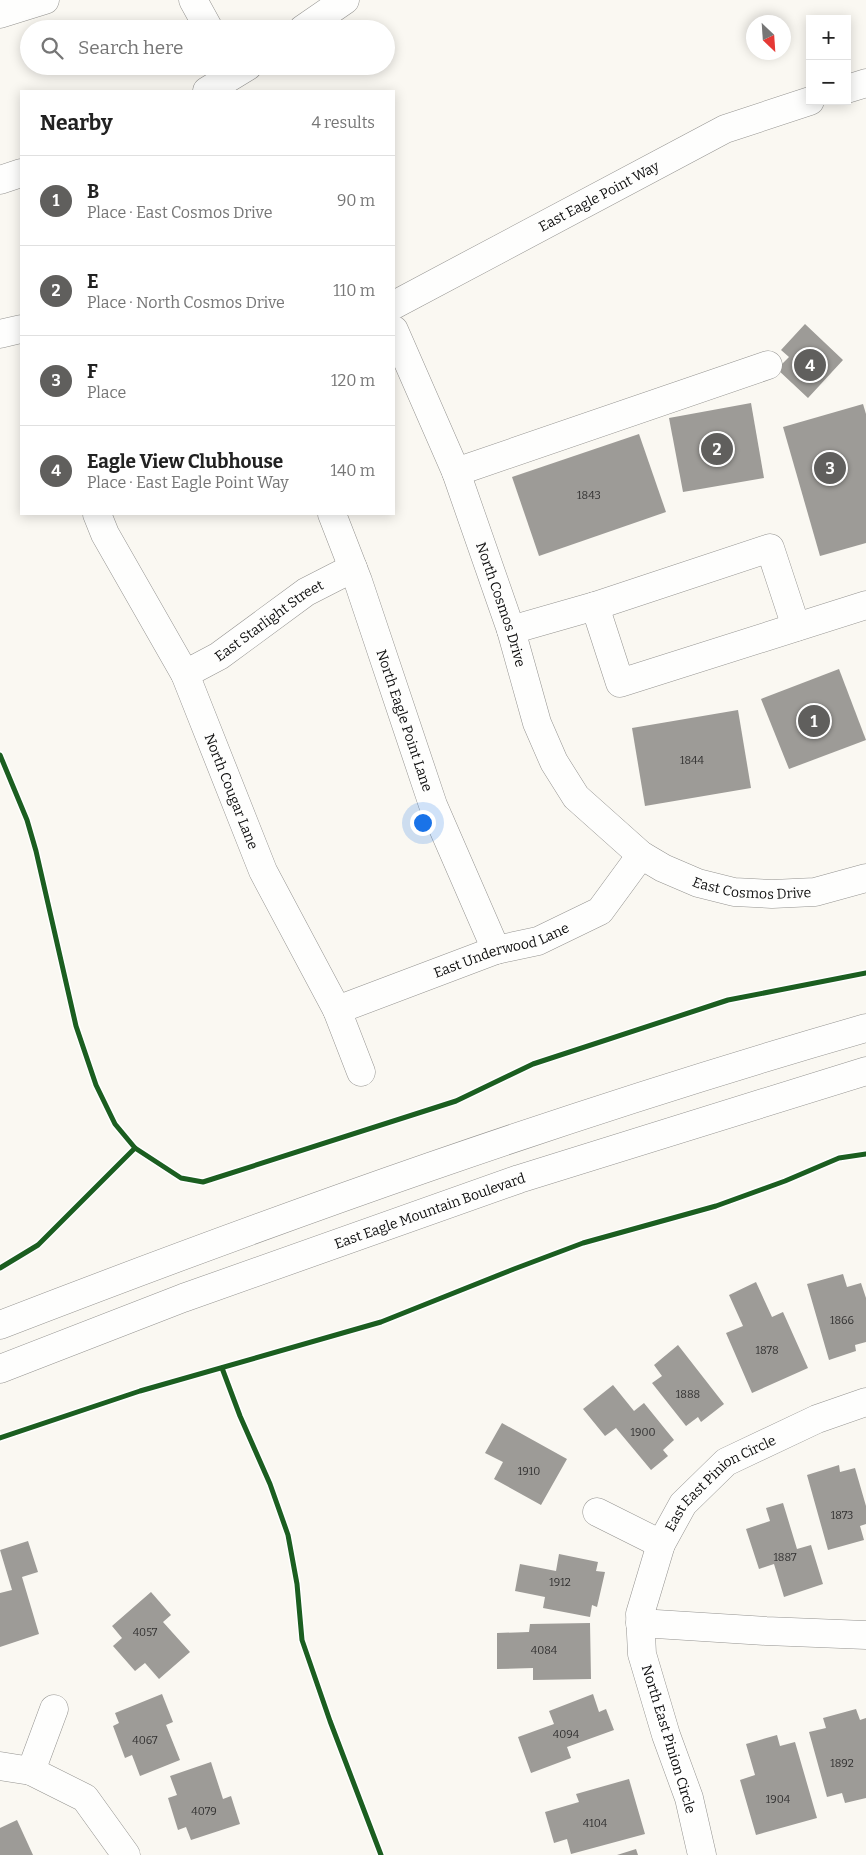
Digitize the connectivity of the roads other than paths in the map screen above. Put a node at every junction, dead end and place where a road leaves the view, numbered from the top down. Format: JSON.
{"nodes":[{"id":1,"x":45,"y":0,"type":"edge"},
{"id":2,"x":193,"y":0,"type":"edge"},
{"id":3,"x":345,"y":0,"type":"edge"},
{"id":4,"x":0,"y":14,"type":"edge"},
{"id":5,"x":205,"y":20,"type":"edge"},
{"id":6,"x":316,"y":20,"type":"edge"},
{"id":7,"x":240,"y":75,"type":"edge"},
{"id":8,"x":866,"y":83,"type":"edge"},
{"id":9,"x":851,"y":88,"type":"edge"},
{"id":10,"x":209,"y":90,"type":"edge"},
{"id":11,"x":806,"y":102,"type":"edge"},
{"id":12,"x":20,"y":173,"type":"edge"},
{"id":13,"x":0,"y":180,"type":"edge"},
{"id":14,"x":395,"y":304,"type":"edge"},
{"id":15,"x":395,"y":332,"type":"edge"},
{"id":16,"x":768,"y":364,"type":"dead end"},
{"id":17,"x":456,"y":472,"type":"junction"},
{"id":18,"x":97,"y":515,"type":"edge"},
{"id":19,"x":332,"y":515,"type":"edge"},
{"id":20,"x":353,"y":568,"type":"junction"},
{"id":21,"x":866,"y":605,"type":"edge"},
{"id":22,"x":595,"y":606,"type":"junction"},
{"id":23,"x":796,"y":627,"type":"junction"},
{"id":24,"x":511,"y":630,"type":"junction"},
{"id":25,"x":185,"y":674,"type":"junction"},
{"id":26,"x":641,"y":855,"type":"junction"},
{"id":27,"x":866,"y":878,"type":"edge"},
{"id":28,"x":496,"y":950,"type":"junction"},
{"id":29,"x":336,"y":1010,"type":"junction"},
{"id":30,"x":866,"y":1028,"type":"edge"},
{"id":31,"x":361,"y":1072,"type":"dead end"},
{"id":32,"x":866,"y":1072,"type":"edge"},
{"id":33,"x":0,"y":1325,"type":"edge"},
{"id":34,"x":0,"y":1369,"type":"edge"},
{"id":35,"x":866,"y":1402,"type":"edge"},
{"id":36,"x":597,"y":1512,"type":"dead end"},
{"id":37,"x":661,"y":1544,"type":"junction"},
{"id":38,"x":640,"y":1623,"type":"junction"},
{"id":39,"x":866,"y":1635,"type":"edge"},
{"id":40,"x":54,"y":1709,"type":"dead end"},
{"id":41,"x":0,"y":1766,"type":"edge"},
{"id":42,"x":31,"y":1771,"type":"junction"},
{"id":43,"x":126,"y":1855,"type":"edge"},
{"id":44,"x":702,"y":1855,"type":"edge"}],
"edges":[{"from":1,"to":4,"type":"street"},
{"from":2,"to":5,"type":"street"},
{"from":3,"to":6,"type":"street"},
{"from":7,"to":10,"type":"street"},
{"from":8,"to":9,"type":"street"},
{"from":11,"to":14,"type":"street","name":"East Eagle Point Way"},
{"from":12,"to":13,"type":"street"},
{"from":15,"to":17,"type":"street","name":"North Cosmos Drive"},
{"from":16,"to":17,"type":"street"},
{"from":17,"to":24,"type":"street","name":"North Cosmos Drive"},
{"from":18,"to":25,"type":"street","name":"North Cougar Lane"},
{"from":19,"to":20,"type":"street","name":"North Eagle Point Lane"},
{"from":20,"to":25,"type":"street","name":"East Starlight Street"},
{"from":20,"to":28,"type":"street","name":"North Eagle Point Lane"},
{"from":21,"to":23,"type":"street"},
{"from":22,"to":23,"type":"street"},
{"from":22,"to":23,"type":"street"},
{"from":22,"to":24,"type":"street"},
{"from":24,"to":26,"type":"street","name":"North Cosmos Drive"},
{"from":25,"to":29,"type":"street","name":"North Cougar Lane"},
{"from":26,"to":27,"type":"street","name":"East Cosmos Drive"},
{"from":26,"to":28,"type":"street","name":"East Underwood Lane"},
{"from":28,"to":29,"type":"street","name":"East Underwood Lane"},
{"from":29,"to":31,"type":"street","name":"North Cougar Lane"},
{"from":30,"to":33,"type":"street"},
{"from":32,"to":34,"type":"street","name":"East Eagle Mountain Boulevard"},
{"from":35,"to":37,"type":"street","name":"East East Pinion Circle"},
{"from":36,"to":37,"type":"street"},
{"from":37,"to":38,"type":"street","name":"East East Pinion Circle"},
{"from":38,"to":39,"type":"street"},
{"from":38,"to":44,"type":"street","name":"North East Pinion Circle"},
{"from":40,"to":42,"type":"street"},
{"from":41,"to":42,"type":"street"},
{"from":42,"to":43,"type":"street"}]}
